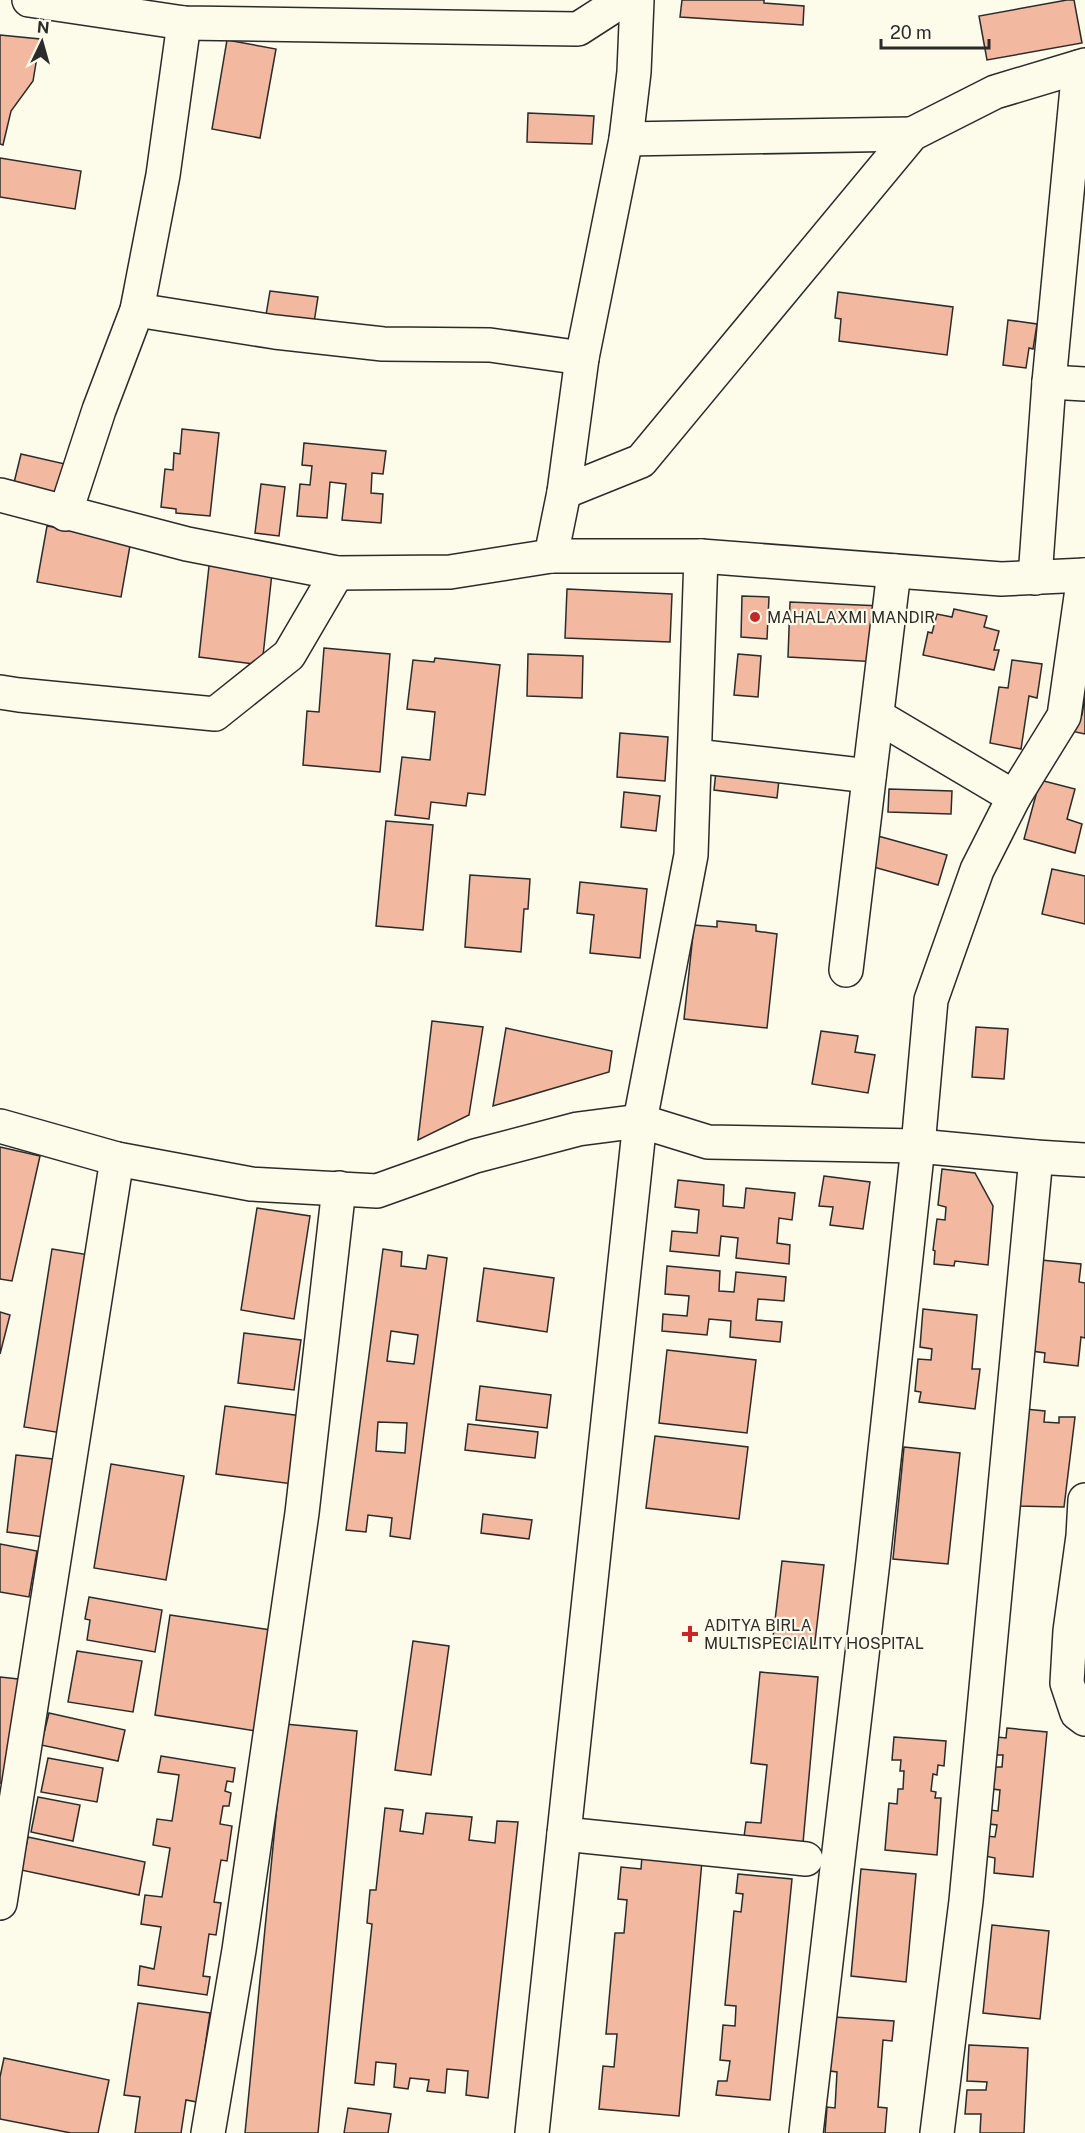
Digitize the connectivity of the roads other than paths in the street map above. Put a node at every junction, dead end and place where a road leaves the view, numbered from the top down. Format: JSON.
{"nodes":[{"id":1,"x":29,"y":0,"type":"edge"},
{"id":2,"x":623,"y":0,"type":"edge"},
{"id":3,"x":637,"y":0,"type":"edge"},
{"id":4,"x":183,"y":23,"type":"junction"},
{"id":5,"x":1082,"y":66,"type":"edge"},
{"id":6,"x":912,"y":134,"type":"junction"},
{"id":7,"x":626,"y":139,"type":"junction"},
{"id":8,"x":137,"y":310,"type":"junction"},
{"id":9,"x":582,"y":358,"type":"junction"},
{"id":10,"x":1049,"y":382,"type":"junction"},
{"id":11,"x":1085,"y":384,"type":"edge"},
{"id":12,"x":564,"y":492,"type":"junction"},
{"id":13,"x":0,"y":495,"type":"edge"},
{"id":14,"x":65,"y":514,"type":"junction"},
{"id":15,"x":551,"y":556,"type":"junction"},
{"id":16,"x":701,"y":556,"type":"junction"},
{"id":17,"x":894,"y":571,"type":"junction"},
{"id":18,"x":337,"y":573,"type":"junction"},
{"id":19,"x":1084,"y":575,"type":"edge"},
{"id":20,"x":1035,"y":578,"type":"junction"},
{"id":21,"x":0,"y":692,"type":"edge"},
{"id":22,"x":877,"y":716,"type":"junction"},
{"id":23,"x":695,"y":756,"type":"junction"},
{"id":24,"x":869,"y":776,"type":"junction"},
{"id":25,"x":1014,"y":797,"type":"junction"},
{"id":26,"x":846,"y":970,"type":"dead end"},
{"id":27,"x":640,"y":1121,"type":"junction"},
{"id":28,"x":0,"y":1126,"type":"edge"},
{"id":29,"x":918,"y":1146,"type":"junction"},
{"id":30,"x":1036,"y":1157,"type":"junction"},
{"id":31,"x":117,"y":1159,"type":"junction"},
{"id":32,"x":1085,"y":1160,"type":"edge"},
{"id":33,"x":339,"y":1188,"type":"junction"},
{"id":34,"x":1085,"y":1500,"type":"edge"},
{"id":35,"x":1085,"y":1719,"type":"edge"},
{"id":36,"x":564,"y":1834,"type":"junction"},
{"id":37,"x":806,"y":1859,"type":"dead end"},
{"id":38,"x":0,"y":1903,"type":"edge"},
{"id":39,"x":208,"y":2133,"type":"edge"},
{"id":40,"x":532,"y":2133,"type":"edge"},
{"id":41,"x":806,"y":2133,"type":"edge"},
{"id":42,"x":937,"y":2133,"type":"edge"}],
"edges":[{"from":1,"to":4,"type":"street"},
{"from":2,"to":4,"type":"street"},
{"from":3,"to":7,"type":"street"},
{"from":4,"to":8,"type":"street"},
{"from":5,"to":6,"type":"street"},
{"from":5,"to":10,"type":"street"},
{"from":6,"to":7,"type":"street"},
{"from":6,"to":12,"type":"street"},
{"from":7,"to":9,"type":"street"},
{"from":8,"to":9,"type":"street"},
{"from":8,"to":14,"type":"street"},
{"from":9,"to":12,"type":"street"},
{"from":10,"to":11,"type":"street"},
{"from":10,"to":20,"type":"street"},
{"from":12,"to":15,"type":"street"},
{"from":13,"to":14,"type":"street"},
{"from":14,"to":18,"type":"street"},
{"from":15,"to":16,"type":"street"},
{"from":15,"to":18,"type":"street"},
{"from":16,"to":17,"type":"street"},
{"from":16,"to":23,"type":"street"},
{"from":17,"to":20,"type":"street"},
{"from":17,"to":22,"type":"street"},
{"from":18,"to":21,"type":"street"},
{"from":19,"to":20,"type":"street"},
{"from":19,"to":25,"type":"street"},
{"from":22,"to":24,"type":"street"},
{"from":22,"to":25,"type":"street"},
{"from":23,"to":24,"type":"street"},
{"from":23,"to":27,"type":"street"},
{"from":24,"to":26,"type":"street"},
{"from":25,"to":29,"type":"street"},
{"from":27,"to":29,"type":"street"},
{"from":27,"to":33,"type":"street"},
{"from":27,"to":36,"type":"street"},
{"from":28,"to":31,"type":"street"},
{"from":29,"to":30,"type":"street"},
{"from":29,"to":41,"type":"street"},
{"from":30,"to":32,"type":"street"},
{"from":30,"to":42,"type":"street"},
{"from":31,"to":33,"type":"street"},
{"from":31,"to":38,"type":"street"},
{"from":33,"to":39,"type":"street"},
{"from":34,"to":35,"type":"street"},
{"from":36,"to":37,"type":"street"},
{"from":36,"to":40,"type":"street"}]}
